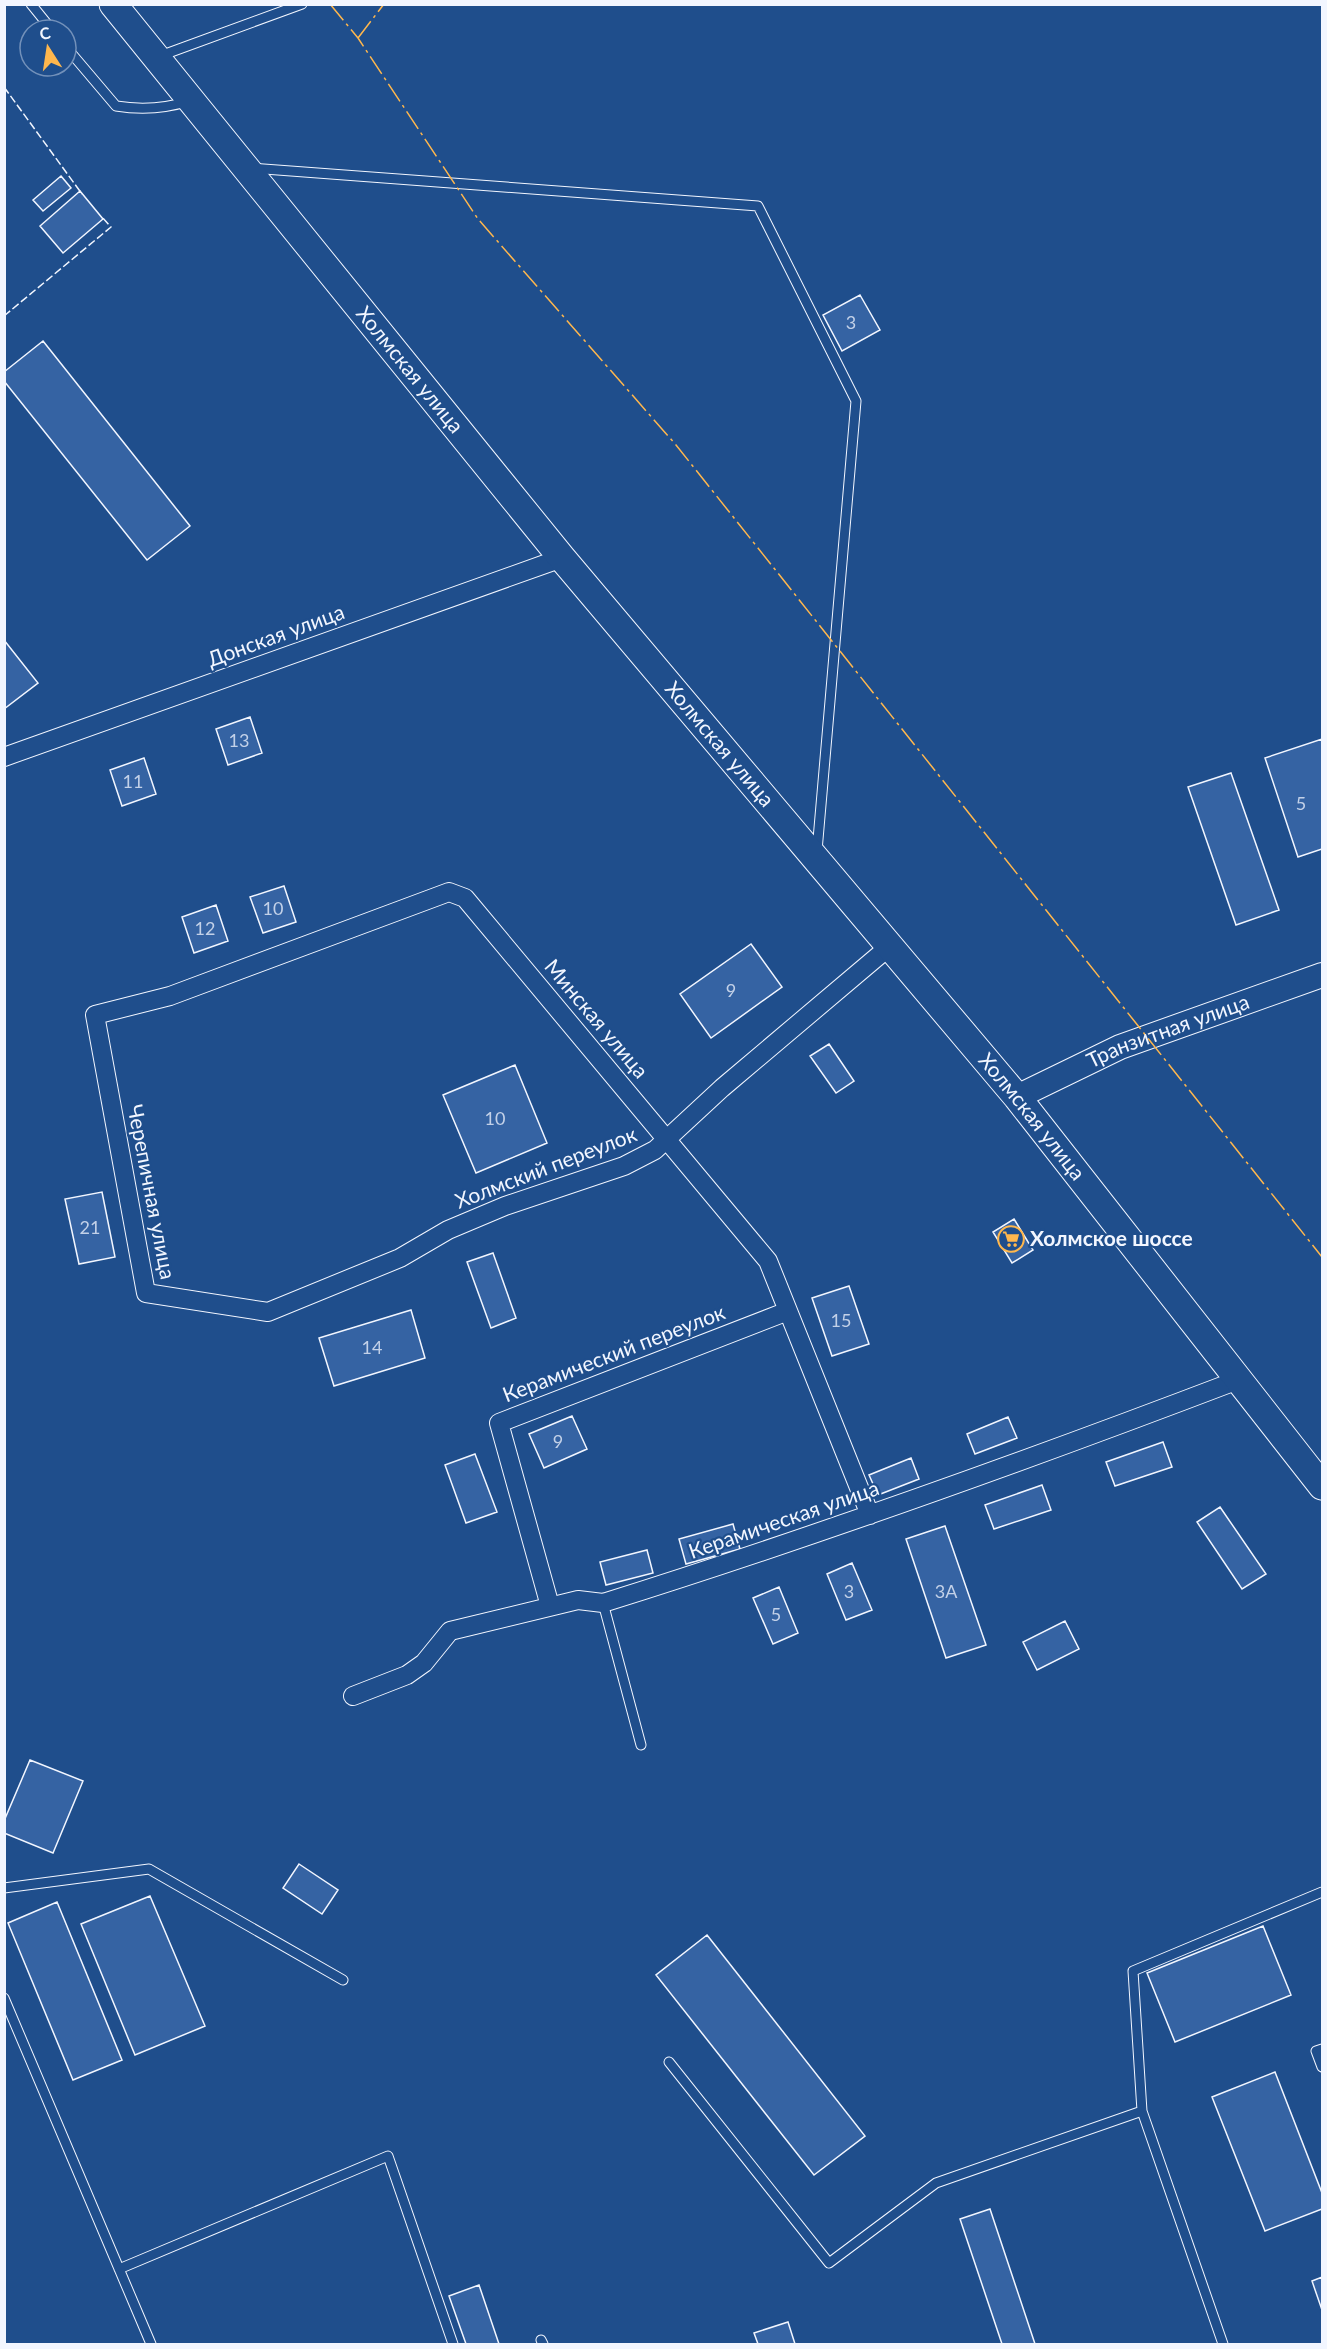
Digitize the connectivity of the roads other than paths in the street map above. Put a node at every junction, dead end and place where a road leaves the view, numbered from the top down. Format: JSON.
{"nodes":[{"id":1,"x":31,"y":4,"type":"edge"},
{"id":2,"x":113,"y":4,"type":"edge"},
{"id":3,"x":302,"y":4,"type":"edge"},
{"id":4,"x":42,"y":18,"type":"edge"},
{"id":5,"x":156,"y":57,"type":"junction"},
{"id":6,"x":78,"y":61,"type":"edge"},
{"id":7,"x":191,"y":100,"type":"junction"},
{"id":8,"x":246,"y":167,"type":"junction"},
{"id":9,"x":562,"y":558,"type":"junction"},
{"id":10,"x":4,"y":757,"type":"edge"},
{"id":11,"x":816,"y":858,"type":"junction"},
{"id":12,"x":890,"y":946,"type":"junction"},
{"id":13,"x":1323,"y":975,"type":"edge"},
{"id":14,"x":95,"y":1015,"type":"joint"},
{"id":15,"x":1017,"y":1097,"type":"junction"},
{"id":16,"x":667,"y":1138,"type":"junction"},
{"id":17,"x":788,"y":1311,"type":"junction"},
{"id":18,"x":268,"y":1312,"type":"joint"},
{"id":19,"x":1238,"y":1380,"type":"junction"},
{"id":20,"x":1323,"y":1486,"type":"edge"},
{"id":21,"x":870,"y":1515,"type":"junction"},
{"id":22,"x":603,"y":1603,"type":"junction"},
{"id":23,"x":550,"y":1606,"type":"junction"},
{"id":24,"x":353,"y":1696,"type":"dead end"},
{"id":25,"x":641,"y":1745,"type":"dead end"},
{"id":26,"x":4,"y":1888,"type":"edge"},
{"id":27,"x":1323,"y":1892,"type":"edge"},
{"id":28,"x":343,"y":1980,"type":"dead end"},
{"id":29,"x":4,"y":1998,"type":"edge"},
{"id":30,"x":1323,"y":2049,"type":"edge"},
{"id":31,"x":669,"y":2062,"type":"dead end"},
{"id":32,"x":1323,"y":2067,"type":"edge"},
{"id":33,"x":1142,"y":2111,"type":"junction"},
{"id":34,"x":119,"y":2269,"type":"junction"},
{"id":35,"x":151,"y":2344,"type":"edge"},
{"id":36,"x":453,"y":2344,"type":"edge"},
{"id":37,"x":1223,"y":2344,"type":"edge"}],
"edges":[{"from":1,"to":4,"type":"lane"},
{"from":2,"to":5,"type":"main road","name":"Холмская улица"},
{"from":3,"to":5,"type":"lane"},
{"from":5,"to":7,"type":"main road","name":"Холмская улица"},
{"from":6,"to":7,"type":"lane"},
{"from":7,"to":8,"type":"main road","name":"Холмская улица"},
{"from":8,"to":9,"type":"main road","name":"Холмская улица"},
{"from":8,"to":11,"type":"lane"},
{"from":9,"to":10,"type":"street","name":"Донская улица"},
{"from":9,"to":11,"type":"main road","name":"Холмская улица"},
{"from":11,"to":12,"type":"main road","name":"Холмская улица"},
{"from":12,"to":15,"type":"main road","name":"Холмская улица"},
{"from":12,"to":16,"type":"street","name":"Холмский переулок"},
{"from":13,"to":15,"type":"main road","name":"Транзитная улица"},
{"from":14,"to":16,"type":"street","name":"Минская улица"},
{"from":14,"to":18,"type":"street","name":"Черепичная улица"},
{"from":15,"to":19,"type":"main road","name":"Холмская улица"},
{"from":16,"to":17,"type":"street","name":"Минская улица"},
{"from":16,"to":18,"type":"street","name":"Холмский переулок"},
{"from":17,"to":21,"type":"street","name":"Минская улица"},
{"from":17,"to":23,"type":"street","name":"Керамический переулок"},
{"from":19,"to":20,"type":"main road","name":"Холмская улица"},
{"from":19,"to":21,"type":"street","name":"Керамическая улица"},
{"from":21,"to":22,"type":"street","name":"Керамическая улица"},
{"from":22,"to":23,"type":"street","name":"Керамическая улица"},
{"from":22,"to":25,"type":"lane"},
{"from":23,"to":24,"type":"street","name":"Керамическая улица"},
{"from":26,"to":28,"type":"lane"},
{"from":27,"to":33,"type":"lane"},
{"from":29,"to":34,"type":"lane"},
{"from":30,"to":32,"type":"lane"},
{"from":31,"to":33,"type":"lane"},
{"from":33,"to":37,"type":"lane"},
{"from":34,"to":35,"type":"lane"},
{"from":34,"to":36,"type":"lane"}]}
